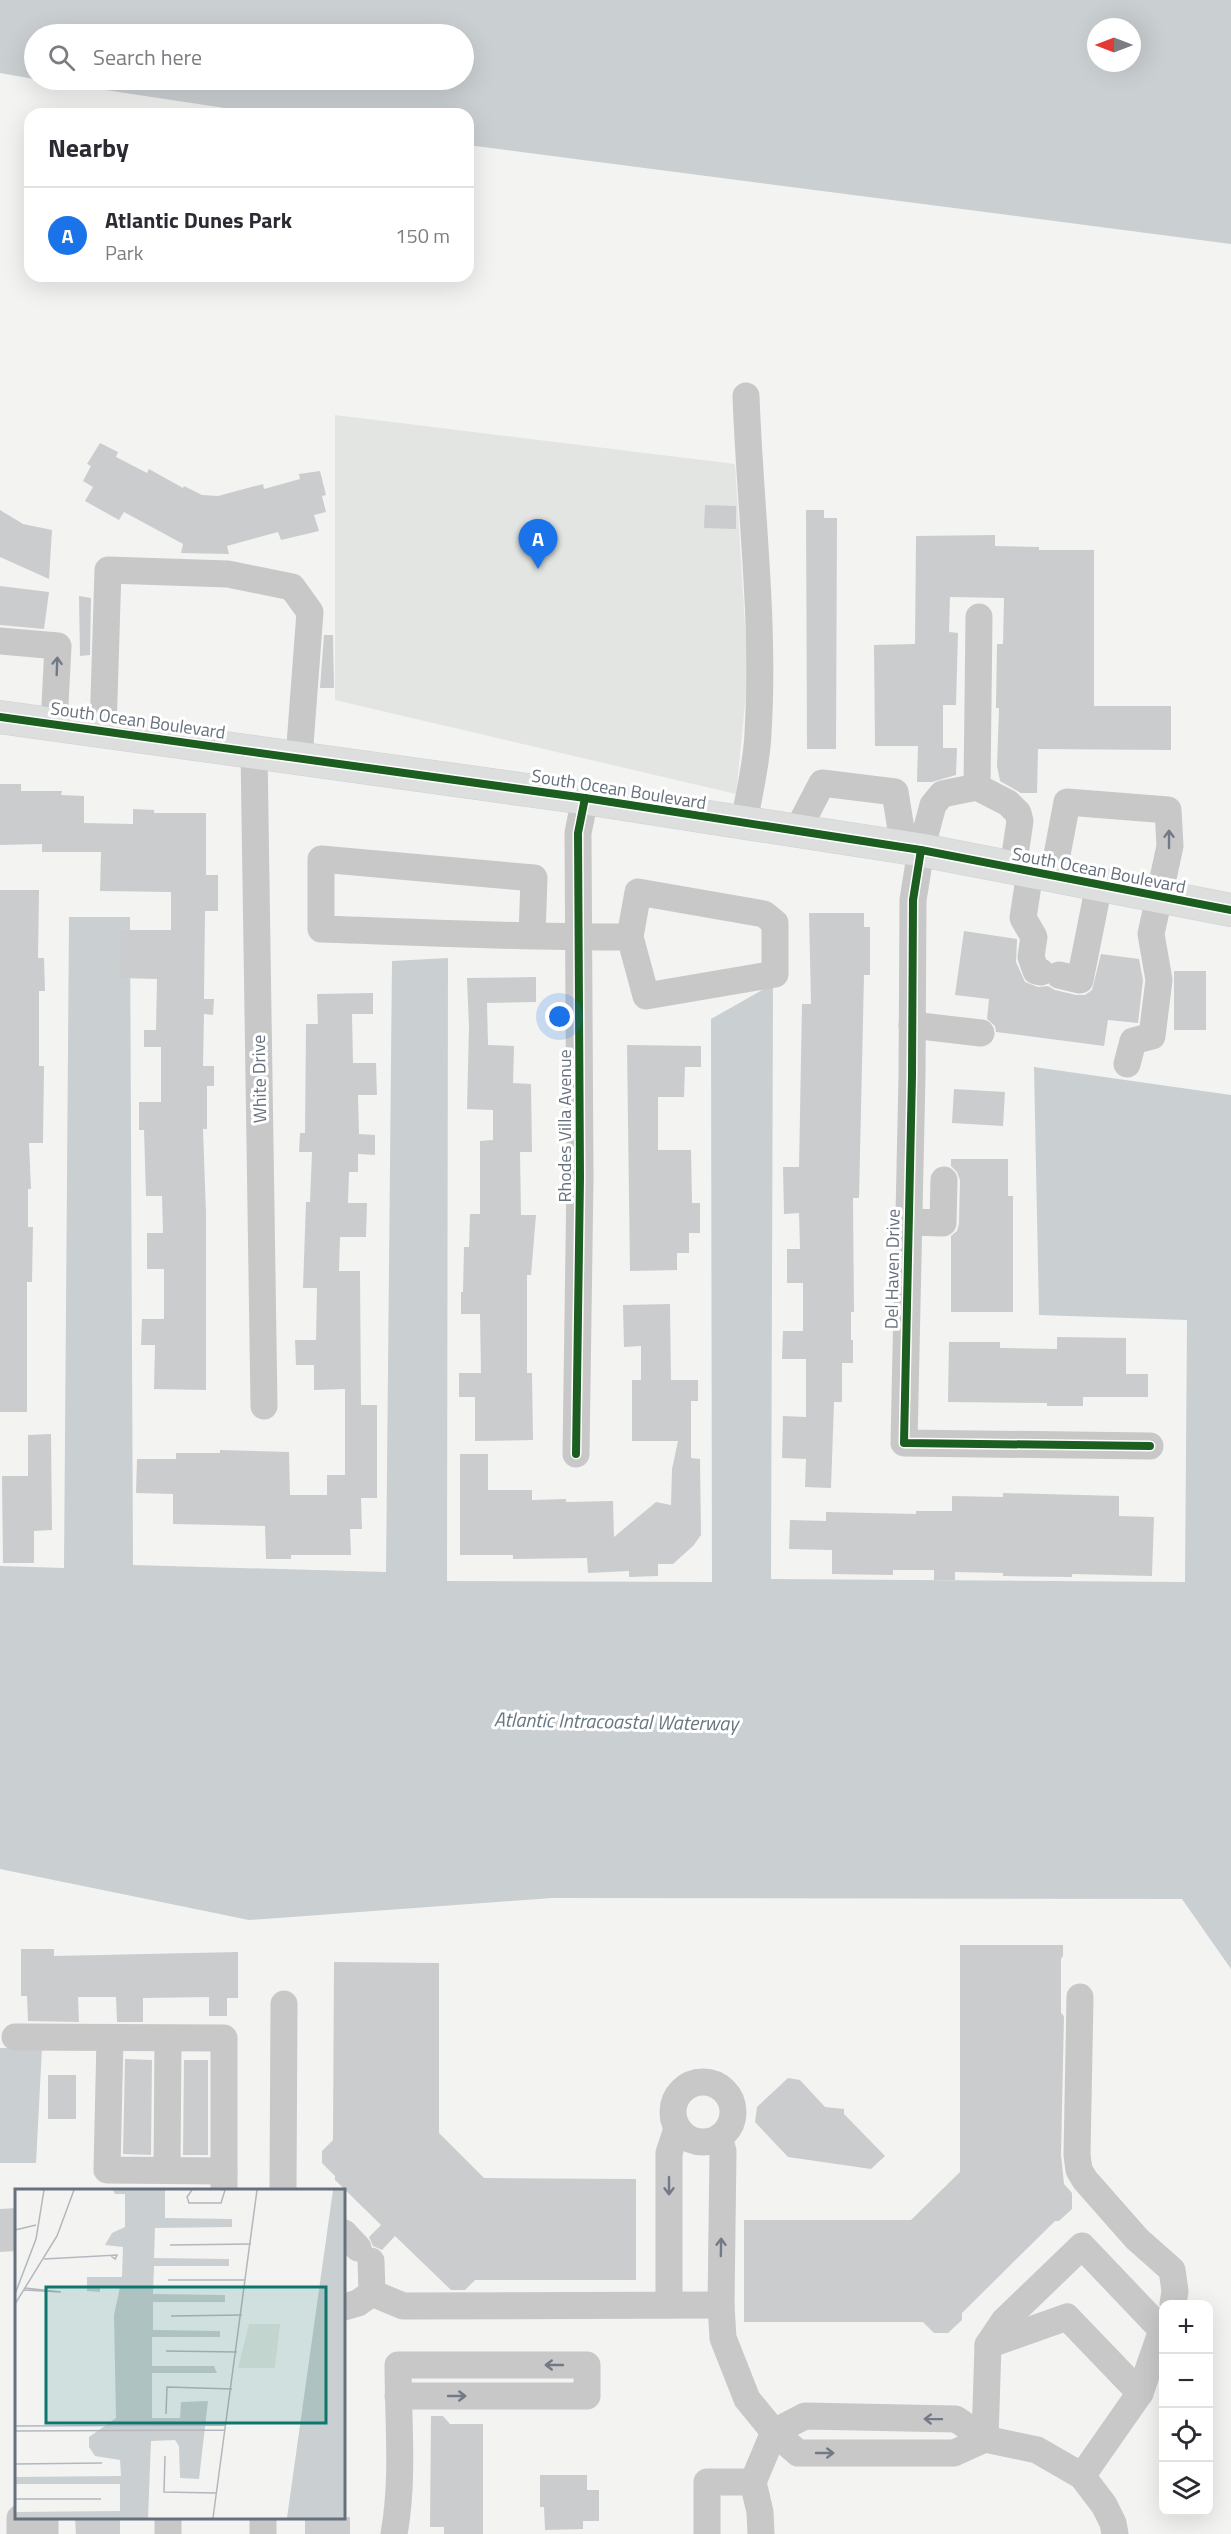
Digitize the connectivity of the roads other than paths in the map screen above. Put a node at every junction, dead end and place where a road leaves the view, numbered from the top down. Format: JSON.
{"nodes":[{"id":1,"x":746,"y":396,"type":"dead end"},
{"id":2,"x":979,"y":617,"type":"dead end"},
{"id":3,"x":0,"y":641,"type":"edge"},
{"id":4,"x":0,"y":717,"type":"edge"},
{"id":5,"x":54,"y":724,"type":"junction"},
{"id":6,"x":103,"y":731,"type":"junction"},
{"id":7,"x":254,"y":752,"type":"junction"},
{"id":8,"x":299,"y":758,"type":"junction"},
{"id":9,"x":977,"y":787,"type":"junction"},
{"id":10,"x":585,"y":798,"type":"junction"},
{"id":11,"x":744,"y":823,"type":"junction"},
{"id":12,"x":797,"y":831,"type":"junction"},
{"id":13,"x":912,"y":849,"type":"junction"},
{"id":14,"x":1032,"y":872,"type":"junction"},
{"id":15,"x":1099,"y":885,"type":"junction"},
{"id":16,"x":1161,"y":897,"type":"junction"},
{"id":17,"x":1231,"y":910,"type":"edge"},
{"id":18,"x":532,"y":936,"type":"junction"},
{"id":19,"x":578,"y":937,"type":"junction"},
{"id":20,"x":630,"y":937,"type":"junction"},
{"id":21,"x":912,"y":1025,"type":"junction"},
{"id":22,"x":981,"y":1033,"type":"dead end"},
{"id":23,"x":1127,"y":1064,"type":"dead end"},
{"id":24,"x":944,"y":1180,"type":"dead end"},
{"id":25,"x":908,"y":1222,"type":"junction"},
{"id":26,"x":264,"y":1406,"type":"dead end"},
{"id":27,"x":1150,"y":1446,"type":"dead end"},
{"id":28,"x":576,"y":1454,"type":"dead end"},
{"id":29,"x":1080,"y":1997,"type":"dead end"},
{"id":30,"x":284,"y":2004,"type":"dead end"},
{"id":31,"x":15,"y":2037,"type":"dead end"},
{"id":32,"x":110,"y":2038,"type":"junction"},
{"id":33,"x":168,"y":2038,"type":"junction"},
{"id":34,"x":678,"y":2129,"type":"junction"},
{"id":35,"x":719,"y":2138,"type":"junction"},
{"id":36,"x":167,"y":2170,"type":"junction"},
{"id":37,"x":224,"y":2181,"type":"edge"},
{"id":38,"x":283,"y":2189,"type":"edge"},
{"id":39,"x":358,"y":2247,"type":"edge"},
{"id":40,"x":372,"y":2293,"type":"junction"},
{"id":41,"x":1174,"y":2300,"type":"edge"},
{"id":42,"x":669,"y":2305,"type":"junction"},
{"id":43,"x":721,"y":2305,"type":"junction"},
{"id":44,"x":345,"y":2307,"type":"edge"},
{"id":45,"x":1159,"y":2325,"type":"edge"},
{"id":46,"x":1159,"y":2340,"type":"edge"},
{"id":47,"x":988,"y":2345,"type":"junction"},
{"id":48,"x":1140,"y":2393,"type":"junction"},
{"id":49,"x":398,"y":2396,"type":"junction"},
{"id":50,"x":774,"y":2432,"type":"junction"},
{"id":51,"x":985,"y":2439,"type":"junction"},
{"id":52,"x":1082,"y":2476,"type":"junction"},
{"id":53,"x":753,"y":2482,"type":"junction"},
{"id":54,"x":263,"y":2519,"type":"edge"},
{"id":55,"x":262,"y":2534,"type":"edge"},
{"id":56,"x":394,"y":2534,"type":"edge"},
{"id":57,"x":706,"y":2534,"type":"edge"},
{"id":58,"x":761,"y":2534,"type":"edge"},
{"id":59,"x":1115,"y":2534,"type":"edge"}],
"edges":[{"from":1,"to":11,"type":"street"},
{"from":2,"to":9,"type":"street"},
{"from":5,"to":3,"type":"street","one_way":true},
{"from":4,"to":5,"type":"main road","name":"South Ocean Boulevard"},
{"from":5,"to":6,"type":"main road","name":"South Ocean Boulevard"},
{"from":6,"to":7,"type":"main road","name":"South Ocean Boulevard"},
{"from":6,"to":8,"type":"street"},
{"from":7,"to":8,"type":"main road","name":"South Ocean Boulevard"},
{"from":7,"to":26,"type":"street","name":"White Drive"},
{"from":8,"to":10,"type":"main road","name":"South Ocean Boulevard"},
{"from":9,"to":13,"type":"street"},
{"from":9,"to":14,"type":"street"},
{"from":10,"to":11,"type":"main road","name":"South Ocean Boulevard"},
{"from":10,"to":19,"type":"street","name":"Rhodes Villa Avenue"},
{"from":11,"to":12,"type":"main road","name":"South Ocean Boulevard"},
{"from":12,"to":13,"type":"main road","name":"South Ocean Boulevard"},
{"from":12,"to":13,"type":"street"},
{"from":13,"to":14,"type":"main road","name":"South Ocean Boulevard"},
{"from":13,"to":21,"type":"street","name":"Del Haven Drive"},
{"from":14,"to":15,"type":"main road","name":"South Ocean Boulevard"},
{"from":14,"to":15,"type":"street"},
{"from":16,"to":14,"type":"street","one_way":true},
{"from":15,"to":16,"type":"main road","name":"South Ocean Boulevard"},
{"from":16,"to":17,"type":"main road","name":"South Ocean Boulevard"},
{"from":16,"to":23,"type":"street"},
{"from":18,"to":18,"type":"street"},
{"from":18,"to":19,"type":"street"},
{"from":19,"to":20,"type":"street"},
{"from":19,"to":28,"type":"street","name":"Rhodes Villa Avenue"},
{"from":20,"to":20,"type":"street"},
{"from":21,"to":22,"type":"street"},
{"from":21,"to":25,"type":"street","name":"Del Haven Drive"},
{"from":24,"to":25,"type":"street"},
{"from":25,"to":27,"type":"street","name":"Del Haven Drive"},
{"from":29,"to":41,"type":"street"},
{"from":30,"to":38,"type":"street"},
{"from":31,"to":32,"type":"street"},
{"from":32,"to":33,"type":"street"},
{"from":32,"to":36,"type":"street"},
{"from":33,"to":36,"type":"street"},
{"from":33,"to":37,"type":"street"},
{"from":34,"to":35,"type":"street"},
{"from":34,"to":35,"type":"street"},
{"from":34,"to":42,"type":"street","one_way":true},
{"from":43,"to":35,"type":"street","one_way":true},
{"from":36,"to":37,"type":"street"},
{"from":39,"to":40,"type":"street"},
{"from":40,"to":42,"type":"street"},
{"from":40,"to":44,"type":"street"},
{"from":42,"to":43,"type":"street"},
{"from":43,"to":50,"type":"street"},
{"from":45,"to":47,"type":"street"},
{"from":46,"to":48,"type":"street"},
{"from":47,"to":48,"type":"street"},
{"from":47,"to":51,"type":"street"},
{"from":48,"to":52,"type":"street"},
{"from":49,"to":49,"type":"street","one_way":true},
{"from":49,"to":56,"type":"street"},
{"from":51,"to":50,"type":"street","one_way":true},
{"from":50,"to":51,"type":"street","one_way":true},
{"from":50,"to":53,"type":"street"},
{"from":51,"to":52,"type":"street"},
{"from":52,"to":59,"type":"street"},
{"from":53,"to":57,"type":"street"},
{"from":53,"to":58,"type":"street"},
{"from":54,"to":55,"type":"street"}]}
